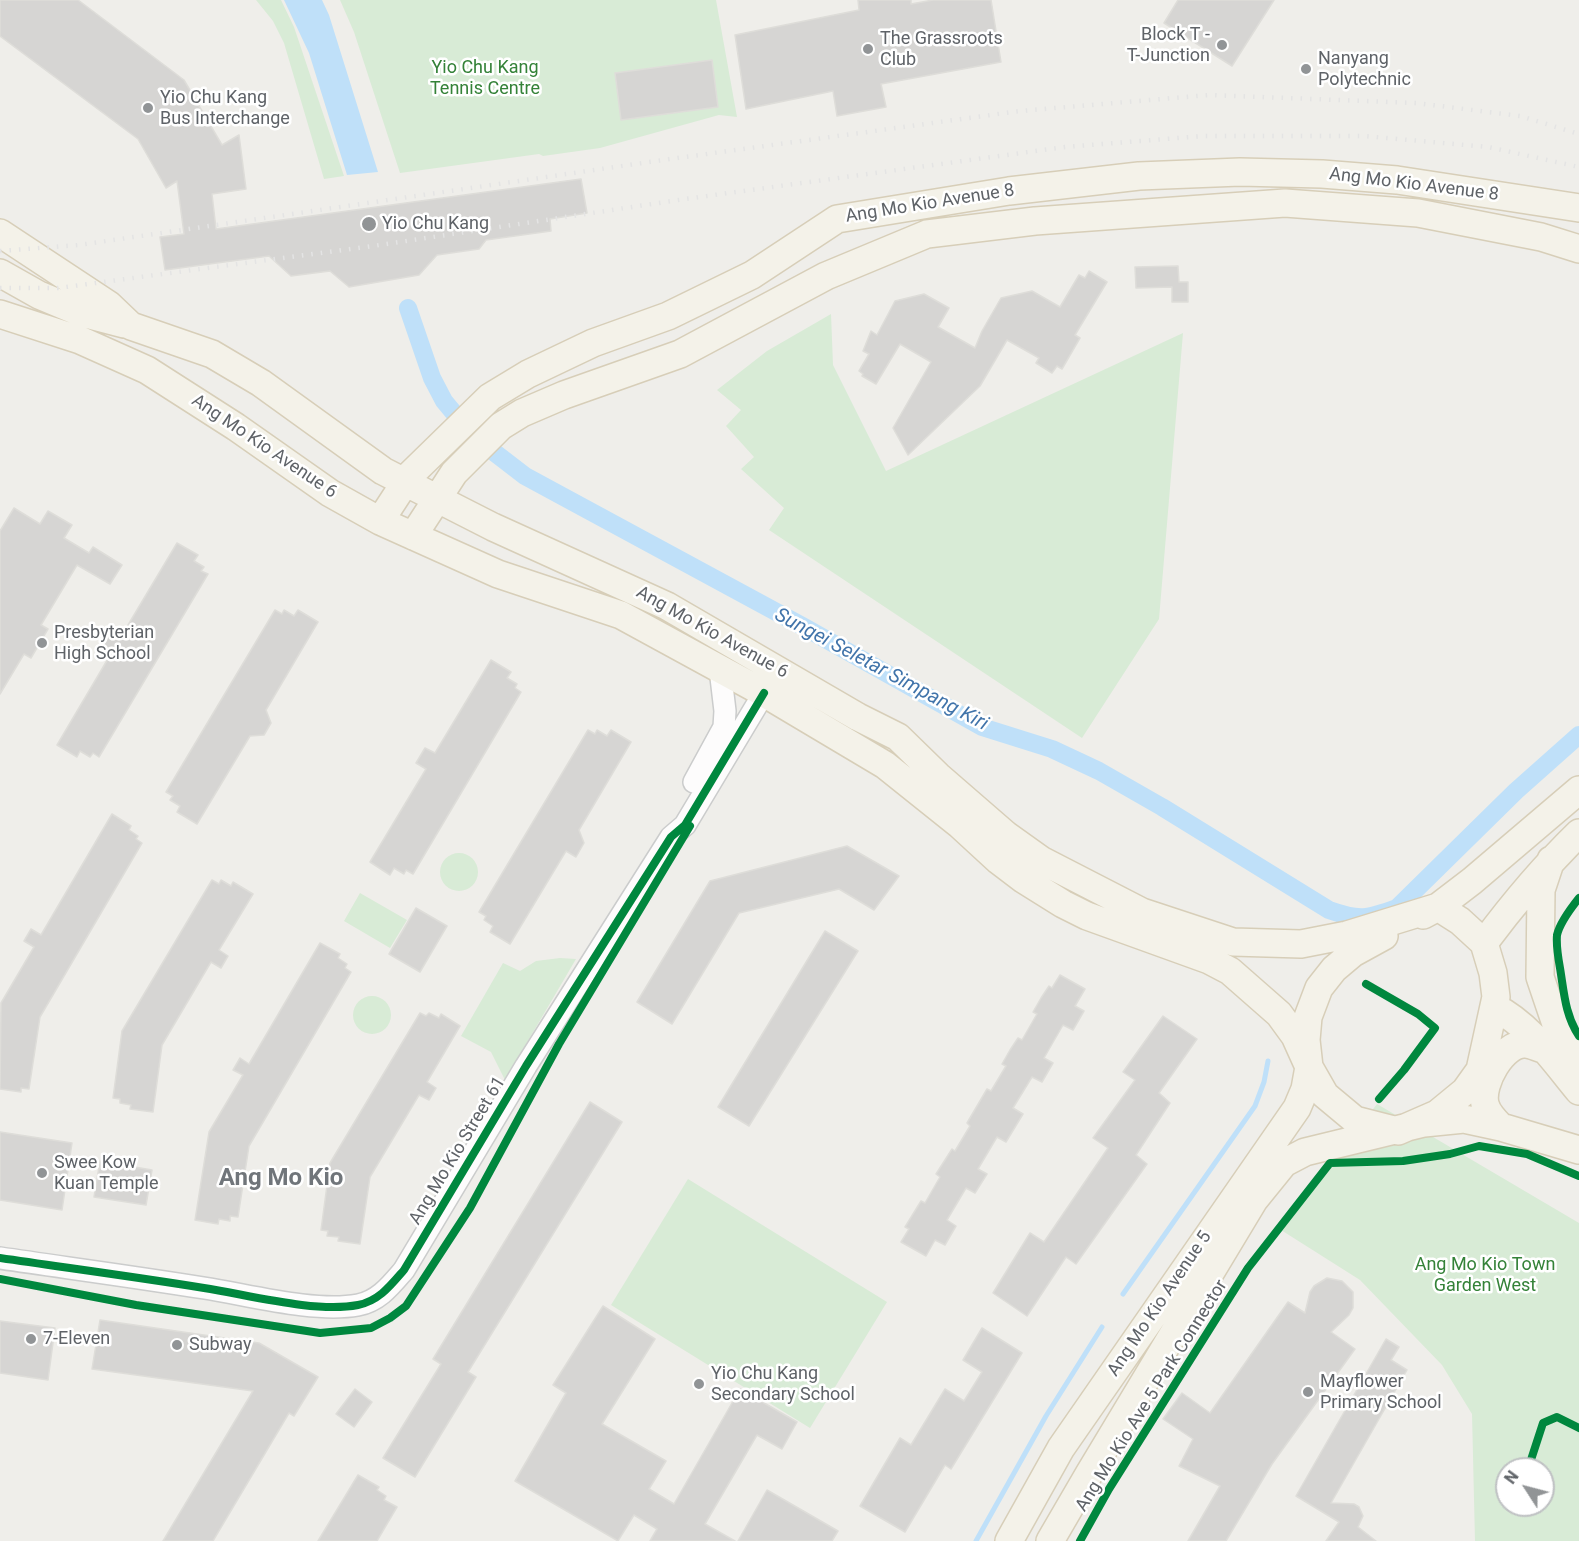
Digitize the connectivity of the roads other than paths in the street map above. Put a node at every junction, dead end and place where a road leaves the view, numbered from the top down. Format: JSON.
{"nodes":[{"id":1,"x":1579,"y":208,"type":"edge"},
{"id":2,"x":0,"y":233,"type":"edge"},
{"id":3,"x":1579,"y":249,"type":"edge"},
{"id":4,"x":0,"y":273,"type":"edge"},
{"id":5,"x":0,"y":291,"type":"edge"},
{"id":6,"x":0,"y":314,"type":"edge"},
{"id":7,"x":131,"y":326,"type":"junction"},
{"id":8,"x":80,"y":340,"type":"junction"},
{"id":9,"x":404,"y":482,"type":"junction"},
{"id":10,"x":438,"y":498,"type":"junction"},
{"id":11,"x":380,"y":521,"type":"junction"},
{"id":12,"x":413,"y":536,"type":"junction"},
{"id":13,"x":720,"y":669,"type":"junction"},
{"id":14,"x":764,"y":693,"type":"junction"},
{"id":15,"x":1579,"y":790,"type":"edge"},
{"id":16,"x":1579,"y":833,"type":"edge"},
{"id":17,"x":671,"y":837,"type":"junction"},
{"id":18,"x":1551,"y":861,"type":"junction"},
{"id":19,"x":1438,"y":908,"type":"junction"},
{"id":20,"x":1484,"y":943,"type":"junction"},
{"id":21,"x":1301,"y":944,"type":"junction"},
{"id":22,"x":1262,"y":1000,"type":"junction"},
{"id":23,"x":1494,"y":1007,"type":"junction"},
{"id":24,"x":1544,"y":1049,"type":"junction"},
{"id":25,"x":1579,"y":1063,"type":"edge"},
{"id":26,"x":1309,"y":1067,"type":"junction"},
{"id":27,"x":1579,"y":1091,"type":"edge"},
{"id":28,"x":1285,"y":1127,"type":"junction"},
{"id":29,"x":1501,"y":1127,"type":"junction"},
{"id":30,"x":1398,"y":1131,"type":"junction"},
{"id":31,"x":1579,"y":1150,"type":"edge"},
{"id":32,"x":0,"y":1258,"type":"edge"},
{"id":33,"x":1196,"y":1274,"type":"junction"},
{"id":34,"x":1009,"y":1541,"type":"edge"},
{"id":35,"x":1050,"y":1541,"type":"edge"}],
"edges":[{"from":1,"to":9,"type":"main road","name":"Ang Mo Kio Avenue 8"},
{"from":2,"to":7,"type":"main road","name":"Ang Mo Kio Avenue 6"},
{"from":3,"to":10,"type":"main road","name":"Ang Mo Kio Avenue 8"},
{"from":4,"to":7,"type":"main road"},
{"from":5,"to":8,"type":"main road"},
{"from":6,"to":8,"type":"main road","name":"Ang Mo Kio Avenue 6"},
{"from":7,"to":9,"type":"main road","name":"Ang Mo Kio Avenue 6"},
{"from":8,"to":11,"type":"main road","name":"Ang Mo Kio Avenue 6"},
{"from":9,"to":10,"type":"main road","name":"Ang Mo Kio Avenue 6"},
{"from":9,"to":11,"type":"main road","name":"Ang Mo Kio Avenue 8"},
{"from":10,"to":12,"type":"main road","name":"Ang Mo Kio Avenue 8"},
{"from":10,"to":21,"type":"main road","name":"Ang Mo Kio Avenue 6"},
{"from":11,"to":12,"type":"main road","name":"Ang Mo Kio Avenue 6"},
{"from":12,"to":13,"type":"main road","name":"Ang Mo Kio Avenue 6"},
{"from":13,"to":14,"type":"main road","name":"Ang Mo Kio Avenue 6"},
{"from":13,"to":17,"type":"street","name":"Ang Mo Kio Street 61"},
{"from":14,"to":17,"type":"street","name":"Ang Mo Kio Street 61"},
{"from":14,"to":22,"type":"main road","name":"Ang Mo Kio Avenue 6"},
{"from":15,"to":19,"type":"main road"},
{"from":16,"to":18,"type":"main road"},
{"from":17,"to":32,"type":"street","name":"Ang Mo Kio Street 61"},
{"from":18,"to":20,"type":"main road"},
{"from":18,"to":25,"type":"main road"},
{"from":19,"to":20,"type":"main road"},
{"from":19,"to":21,"type":"main road","name":"Ang Mo Kio Avenue 6"},
{"from":19,"to":26,"type":"main road"},
{"from":20,"to":23,"type":"main road"},
{"from":21,"to":22,"type":"main road"},
{"from":22,"to":26,"type":"main road","name":"Ang Mo Kio Avenue 6"},
{"from":22,"to":28,"type":"main road"},
{"from":23,"to":24,"type":"main road"},
{"from":23,"to":30,"type":"main road"},
{"from":24,"to":27,"type":"main road"},
{"from":24,"to":29,"type":"main road"},
{"from":26,"to":28,"type":"main road","name":"Ang Mo Kio Avenue 5"},
{"from":26,"to":30,"type":"main road"},
{"from":28,"to":33,"type":"main road","name":"Ang Mo Kio Avenue 5"},
{"from":29,"to":30,"type":"main road"},
{"from":29,"to":31,"type":"main road"},
{"from":30,"to":33,"type":"main road","name":"Ang Mo Kio Avenue 5"},
{"from":33,"to":34,"type":"main road","name":"Ang Mo Kio Avenue 5"},
{"from":33,"to":35,"type":"main road","name":"Ang Mo Kio Avenue 5"}]}
